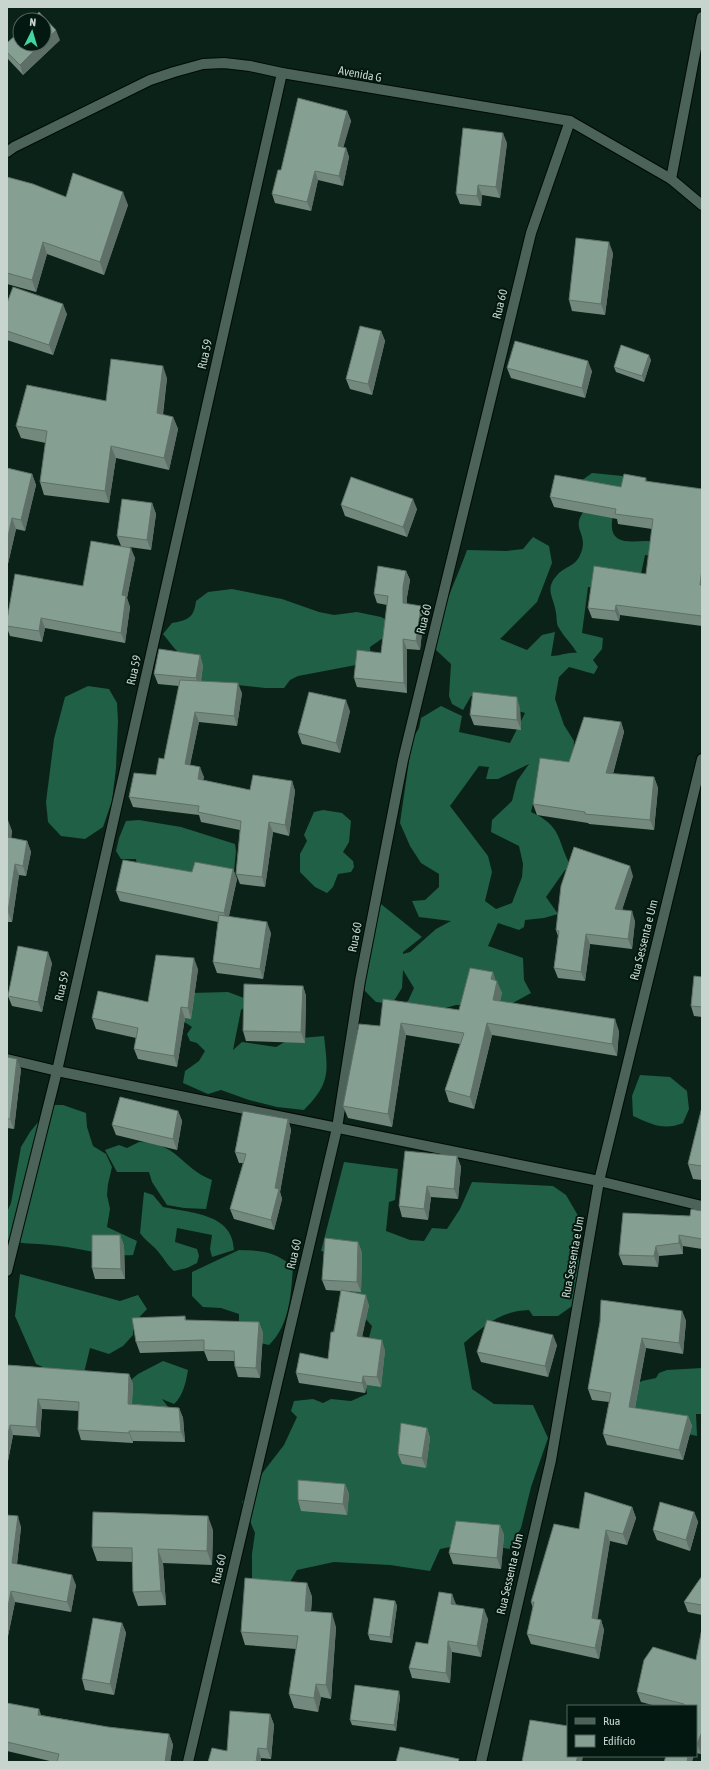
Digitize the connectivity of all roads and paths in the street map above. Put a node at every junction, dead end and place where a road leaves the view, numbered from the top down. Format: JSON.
{"nodes":[{"id":1,"x":702,"y":17,"type":"edge"},
{"id":2,"x":282,"y":73,"type":"junction"},
{"id":3,"x":570,"y":121,"type":"junction"},
{"id":4,"x":7,"y":152,"type":"edge"},
{"id":5,"x":671,"y":179,"type":"junction"},
{"id":6,"x":702,"y":205,"type":"edge"},
{"id":7,"x":702,"y":759,"type":"edge"},
{"id":8,"x":7,"y":1059,"type":"edge"},
{"id":9,"x":57,"y":1071,"type":"junction"},
{"id":10,"x":337,"y":1128,"type":"junction"},
{"id":11,"x":599,"y":1181,"type":"junction"},
{"id":12,"x":702,"y":1206,"type":"edge"},
{"id":13,"x":7,"y":1271,"type":"edge"},
{"id":14,"x":188,"y":1762,"type":"edge"},
{"id":15,"x":481,"y":1762,"type":"edge"}],
"edges":[{"from":1,"to":5,"type":"street"},
{"from":2,"to":3,"type":"street","name":"Avenida G"},
{"from":2,"to":4,"type":"street","name":"Avenida G"},
{"from":2,"to":9,"type":"street","name":"Rua 59"},
{"from":3,"to":5,"type":"street","name":"Avenida G"},
{"from":3,"to":10,"type":"street","name":"Rua 60"},
{"from":5,"to":6,"type":"street","name":"Avenida G"},
{"from":7,"to":11,"type":"street","name":"Rua Sessenta e Um"},
{"from":8,"to":9,"type":"street"},
{"from":9,"to":10,"type":"street"},
{"from":9,"to":13,"type":"street","name":"Rua 59"},
{"from":10,"to":11,"type":"street"},
{"from":10,"to":14,"type":"street","name":"Rua 60"},
{"from":11,"to":12,"type":"street"},
{"from":11,"to":15,"type":"street","name":"Rua Sessenta e Um"}]}
